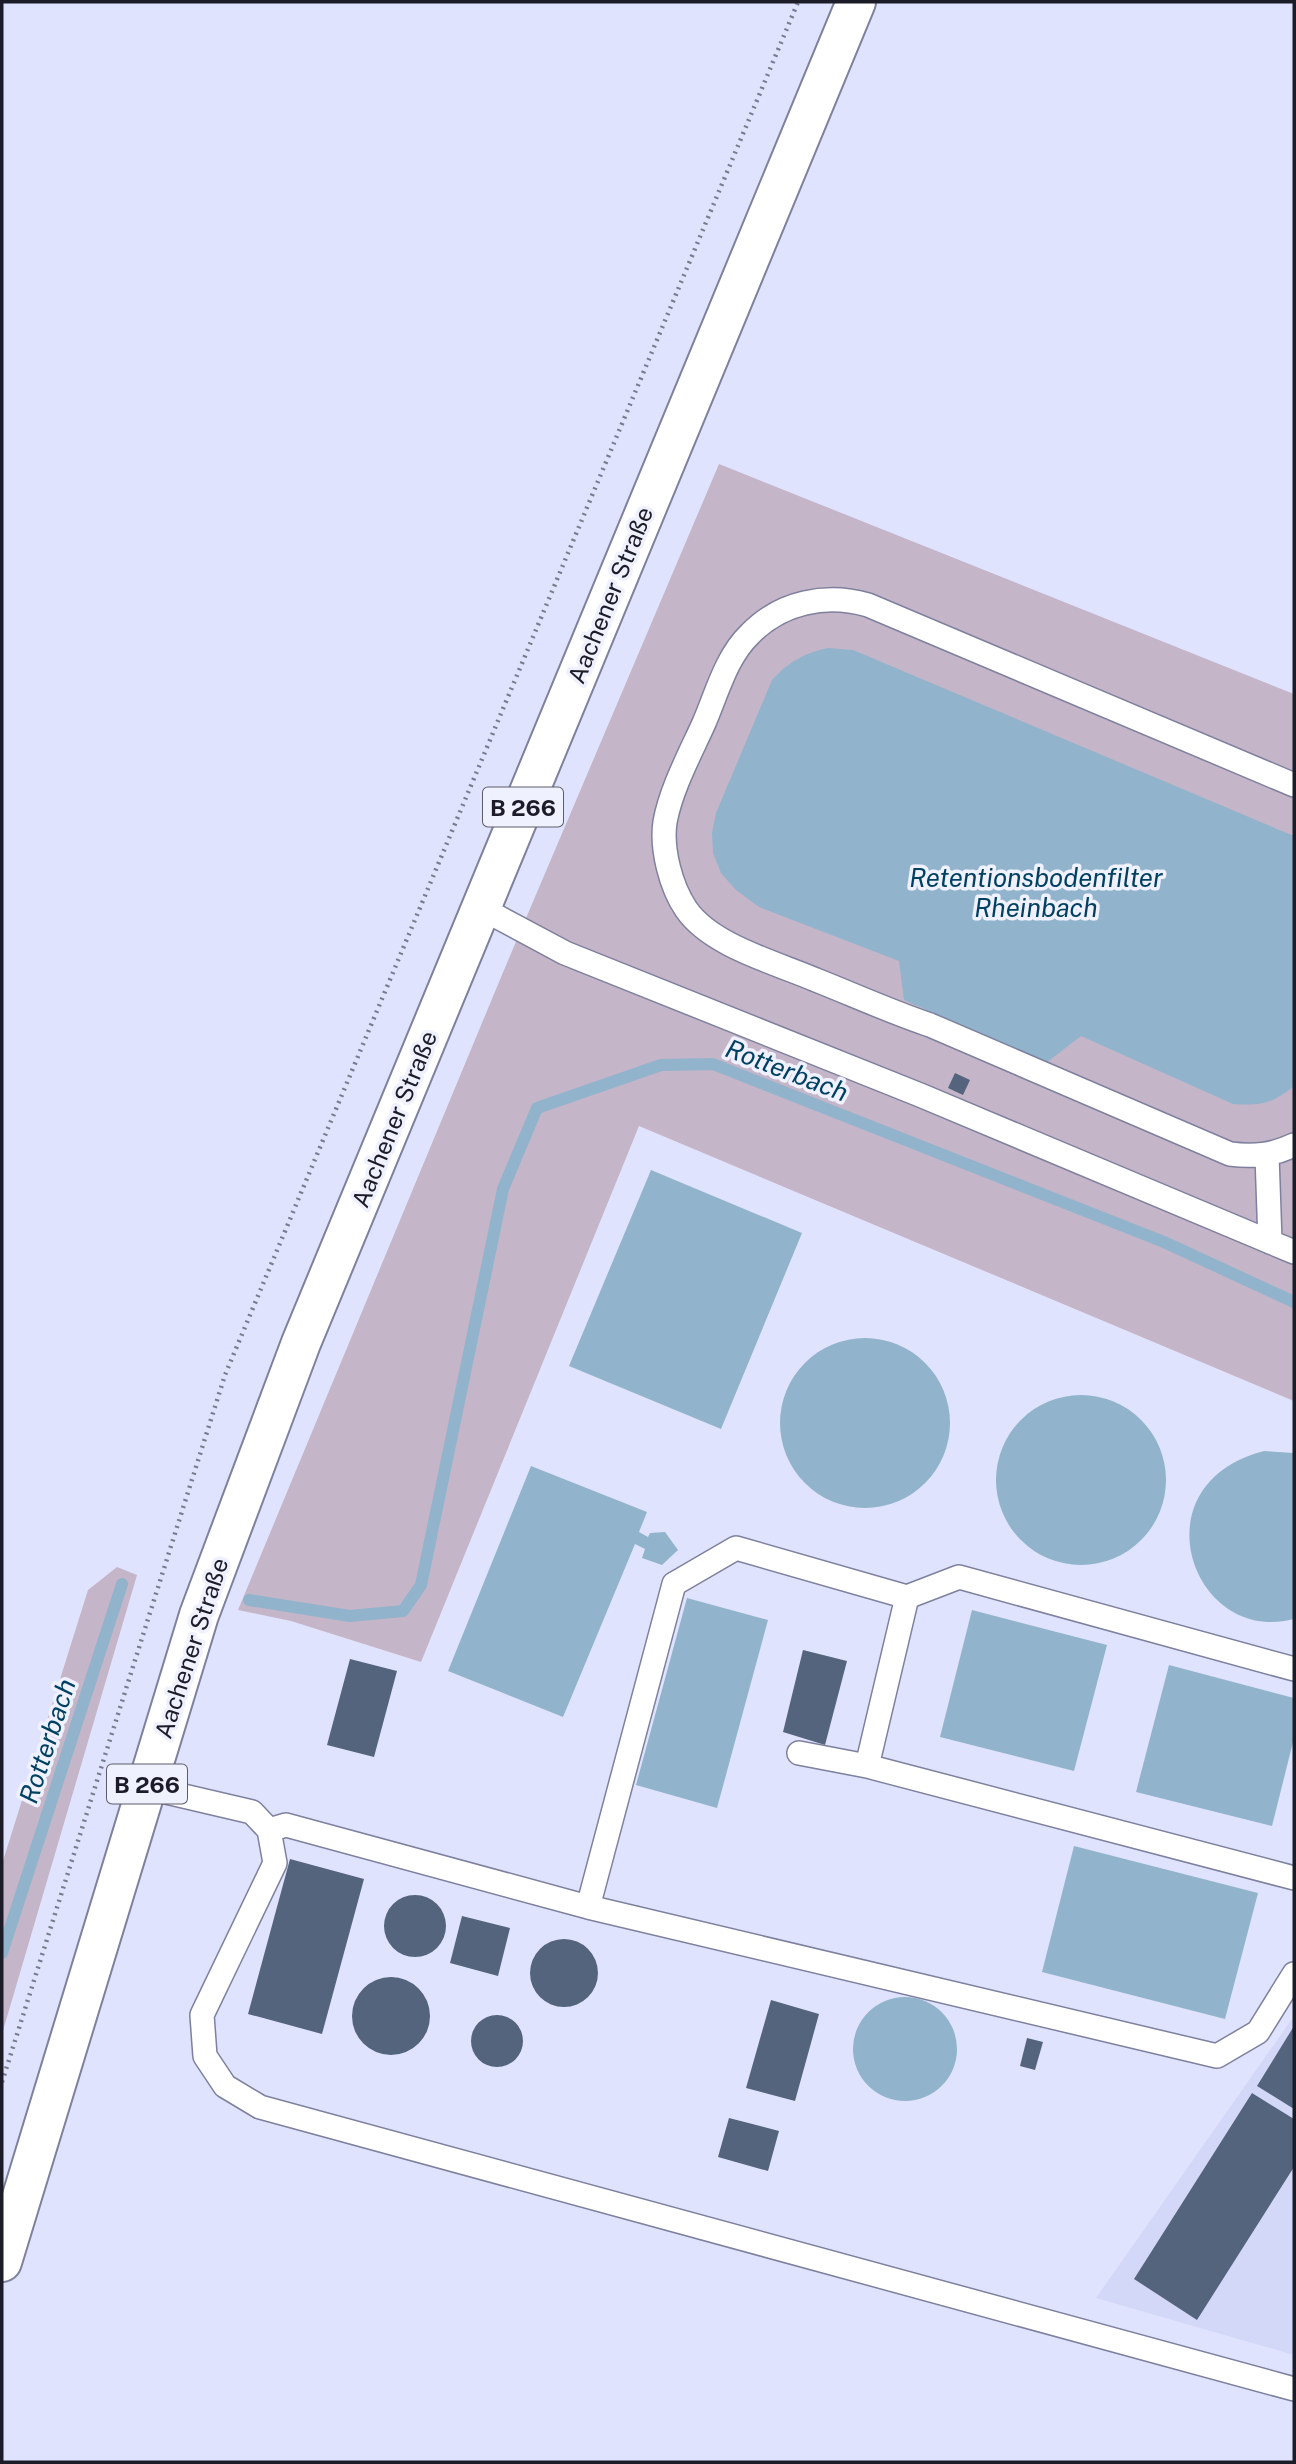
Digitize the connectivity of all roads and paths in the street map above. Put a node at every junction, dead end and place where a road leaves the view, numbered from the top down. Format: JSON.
{"nodes":[{"id":1,"x":798,"y":2,"type":"edge"},
{"id":2,"x":856,"y":2,"type":"edge"},
{"id":3,"x":1294,"y":785,"type":"edge"},
{"id":4,"x":481,"y":908,"type":"junction"},
{"id":5,"x":1294,"y":1145,"type":"edge"},
{"id":6,"x":1267,"y":1155,"type":"junction"},
{"id":7,"x":1270,"y":1242,"type":"junction"},
{"id":8,"x":1294,"y":1252,"type":"edge"},
{"id":9,"x":907,"y":1597,"type":"junction"},
{"id":10,"x":1294,"y":1669,"type":"edge"},
{"id":11,"x":799,"y":1753,"type":"dead end"},
{"id":12,"x":867,"y":1766,"type":"junction"},
{"id":13,"x":145,"y":1787,"type":"junction"},
{"id":14,"x":269,"y":1829,"type":"junction"},
{"id":15,"x":1294,"y":1878,"type":"edge"},
{"id":16,"x":588,"y":1907,"type":"junction"},
{"id":17,"x":1294,"y":1974,"type":"edge"},
{"id":18,"x":2,"y":2081,"type":"edge"},
{"id":19,"x":2,"y":2262,"type":"edge"},
{"id":20,"x":1294,"y":2389,"type":"edge"}],
"edges":[{"from":1,"to":18,"type":"path"},
{"from":2,"to":4,"type":"main road","name":"Aachener Straße","number":"B 266"},
{"from":3,"to":6,"type":"lane"},
{"from":4,"to":7,"type":"lane"},
{"from":4,"to":13,"type":"main road","name":"Aachener Straße","number":"B 266"},
{"from":5,"to":6,"type":"lane"},
{"from":6,"to":7,"type":"lane"},
{"from":7,"to":8,"type":"lane"},
{"from":9,"to":10,"type":"lane"},
{"from":9,"to":12,"type":"lane"},
{"from":9,"to":16,"type":"lane"},
{"from":11,"to":12,"type":"lane"},
{"from":12,"to":15,"type":"lane"},
{"from":13,"to":14,"type":"lane"},
{"from":13,"to":19,"type":"main road","name":"Aachener Straße","number":"B 266"},
{"from":14,"to":16,"type":"lane"},
{"from":14,"to":20,"type":"lane"},
{"from":16,"to":17,"type":"lane"}]}
